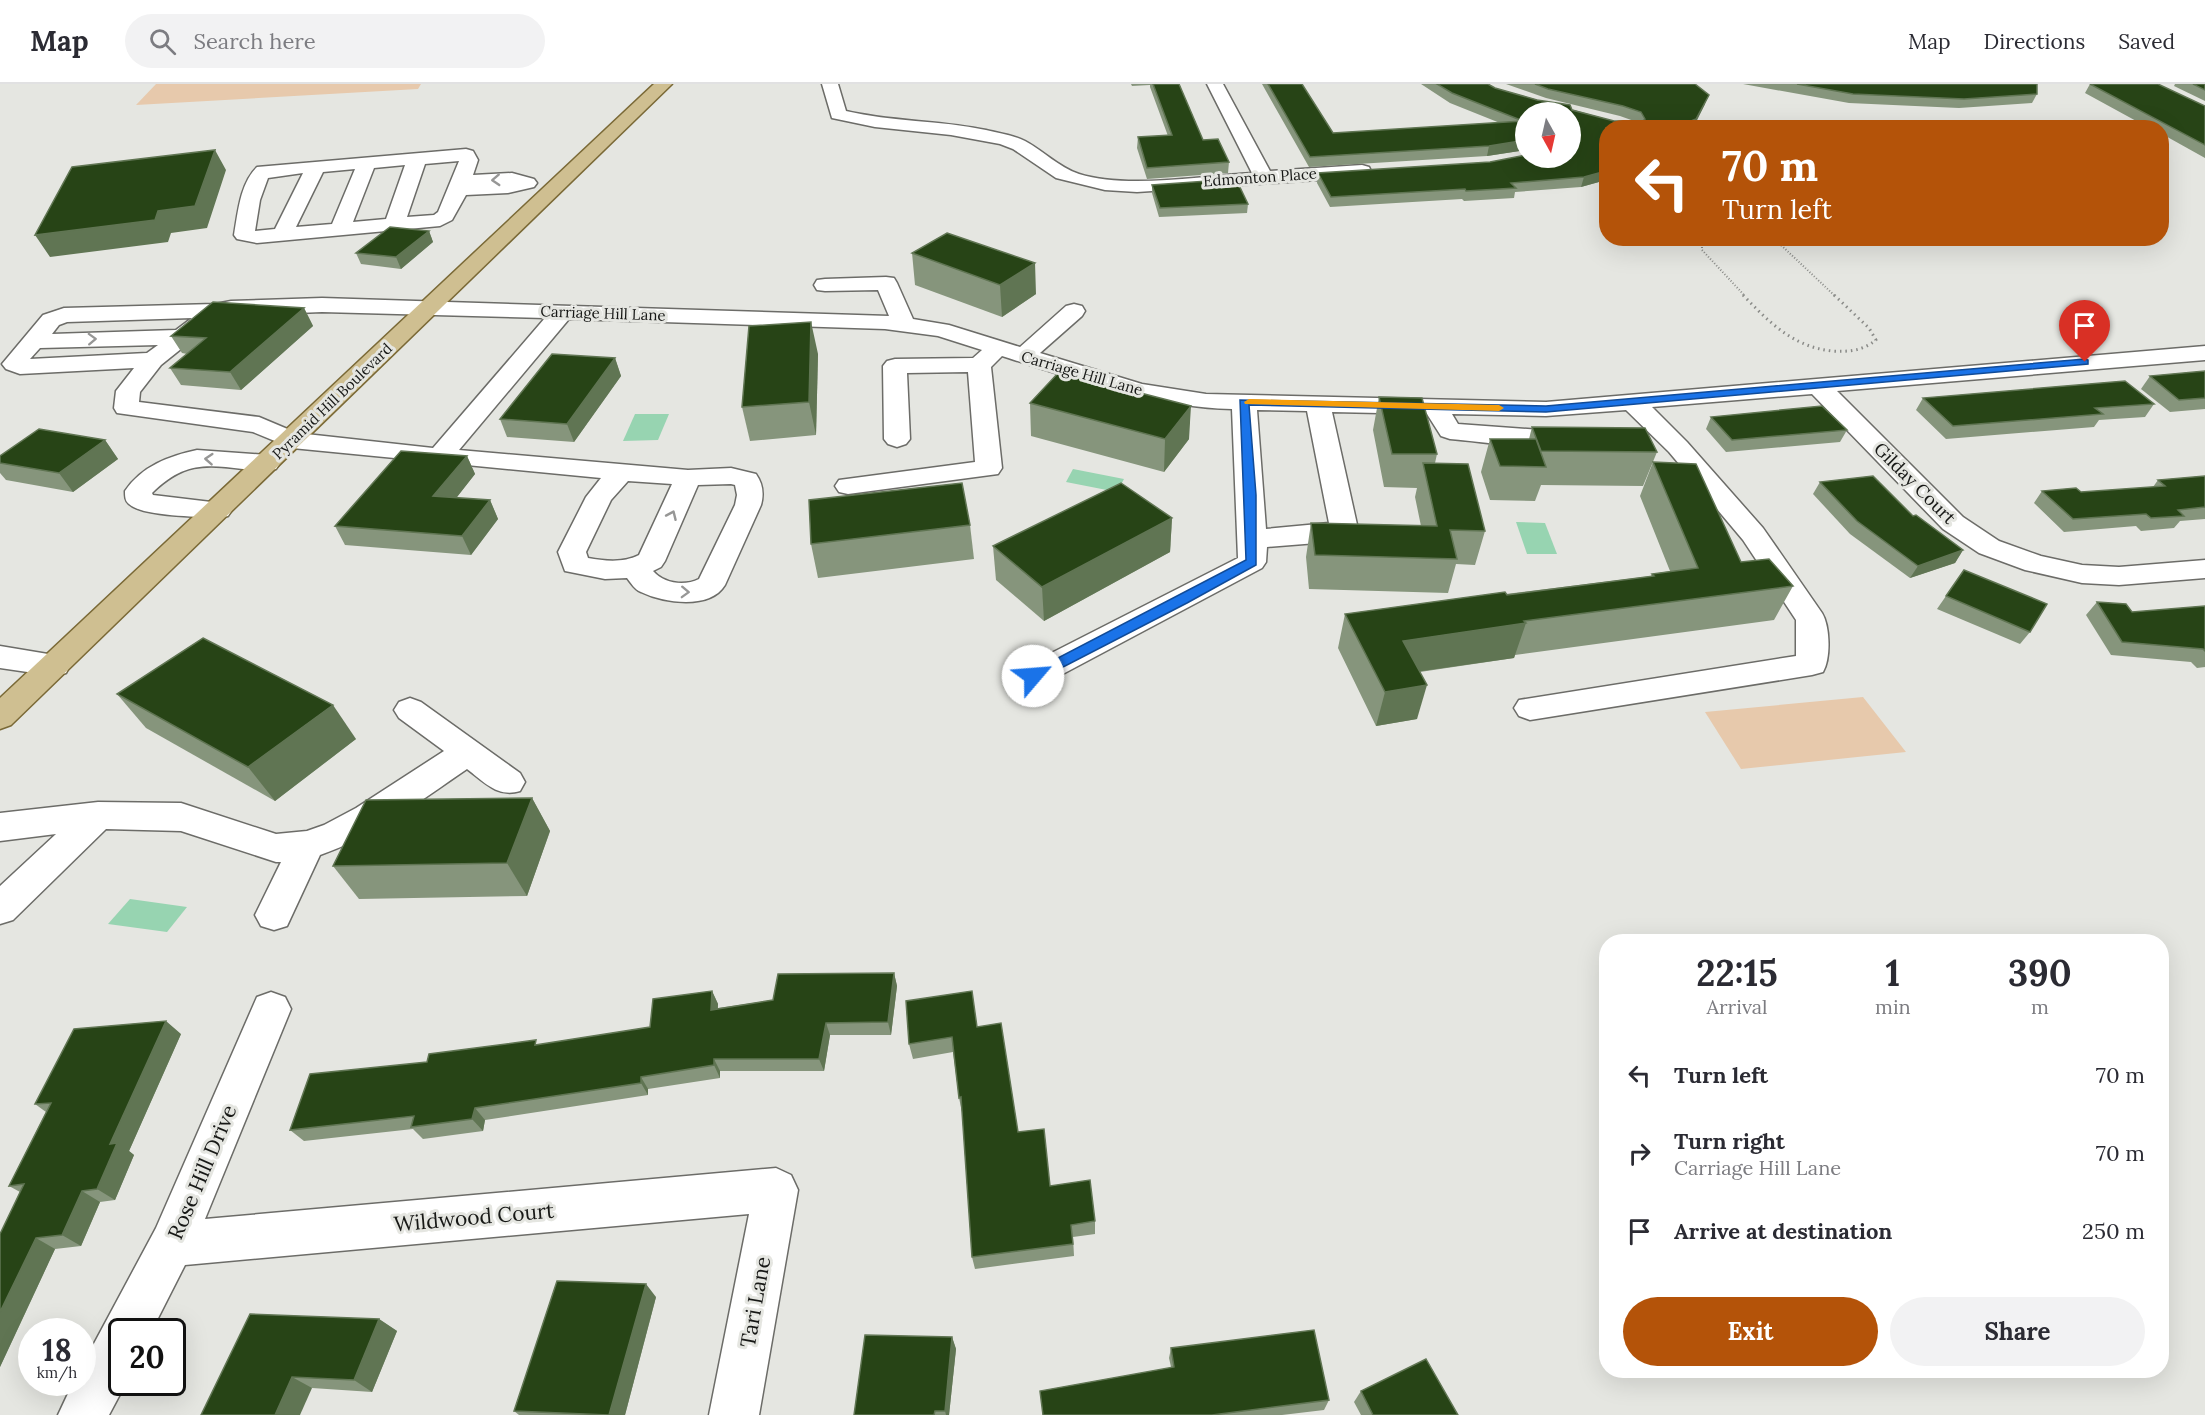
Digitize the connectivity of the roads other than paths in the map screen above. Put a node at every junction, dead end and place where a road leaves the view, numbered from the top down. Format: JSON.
{"nodes":[{"id":1,"x":664,"y":84,"type":"edge"},
{"id":2,"x":830,"y":84,"type":"edge"},
{"id":3,"x":1215,"y":84,"type":"edge"},
{"id":4,"x":417,"y":159,"type":"junction"},
{"id":5,"x":367,"y":163,"type":"junction"},
{"id":6,"x":316,"y":167,"type":"junction"},
{"id":7,"x":1381,"y":170,"type":"edge"},
{"id":8,"x":1263,"y":176,"type":"junction"},
{"id":9,"x":561,"y":182,"type":"junction"},
{"id":10,"x":460,"y":186,"type":"junction"},
{"id":11,"x":394,"y":225,"type":"junction"},
{"id":12,"x":340,"y":230,"type":"junction"},
{"id":13,"x":283,"y":234,"type":"junction"},
{"id":14,"x":825,"y":285,"type":"dead end"},
{"id":15,"x":429,"y":308,"type":"junction"},
{"id":16,"x":215,"y":311,"type":"junction"},
{"id":17,"x":1074,"y":311,"type":"dead end"},
{"id":18,"x":563,"y":312,"type":"junction"},
{"id":19,"x":904,"y":325,"type":"junction"},
{"id":20,"x":183,"y":337,"type":"junction"},
{"id":21,"x":34,"y":341,"type":"junction"},
{"id":22,"x":2205,"y":353,"type":"edge"},
{"id":23,"x":988,"y":356,"type":"junction"},
{"id":24,"x":1023,"y":356,"type":"junction"},
{"id":25,"x":153,"y":360,"type":"junction"},
{"id":26,"x":1817,"y":385,"type":"junction"},
{"id":27,"x":1631,"y":401,"type":"junction"},
{"id":28,"x":1244,"y":402,"type":"junction"},
{"id":29,"x":1318,"y":404,"type":"junction"},
{"id":30,"x":1434,"y":406,"type":"junction"},
{"id":31,"x":1668,"y":437,"type":"junction"},
{"id":32,"x":1596,"y":438,"type":"edge"},
{"id":33,"x":1632,"y":438,"type":"edge"},
{"id":34,"x":897,"y":439,"type":"dead end"},
{"id":35,"x":292,"y":440,"type":"junction"},
{"id":36,"x":440,"y":456,"type":"junction"},
{"id":37,"x":267,"y":463,"type":"junction"},
{"id":38,"x":621,"y":471,"type":"junction"},
{"id":39,"x":688,"y":478,"type":"junction"},
{"id":40,"x":848,"y":486,"type":"dead end"},
{"id":41,"x":218,"y":510,"type":"junction"},
{"id":42,"x":1252,"y":539,"type":"junction"},
{"id":43,"x":635,"y":569,"type":"junction"},
{"id":44,"x":2205,"y":569,"type":"edge"},
{"id":45,"x":0,"y":657,"type":"edge"},
{"id":46,"x":55,"y":665,"type":"junction"},
{"id":47,"x":1033,"y":676,"type":"dead end"},
{"id":48,"x":1530,"y":708,"type":"dead end"},
{"id":49,"x":410,"y":710,"type":"dead end"},
{"id":50,"x":0,"y":717,"type":"edge"},
{"id":51,"x":468,"y":752,"type":"junction"},
{"id":52,"x":508,"y":782,"type":"dead end"},
{"id":53,"x":98,"y":815,"type":"junction"},
{"id":54,"x":0,"y":827,"type":"edge"},
{"id":55,"x":307,"y":845,"type":"junction"},
{"id":56,"x":0,"y":909,"type":"edge"},
{"id":57,"x":274,"y":915,"type":"dead end"},
{"id":58,"x":271,"y":1009,"type":"dead end"},
{"id":59,"x":776,"y":1190,"type":"joint"},
{"id":60,"x":172,"y":1244,"type":"junction"},
{"id":61,"x":133,"y":1318,"type":"edge"},
{"id":62,"x":108,"y":1368,"type":"edge"},
{"id":63,"x":83,"y":1415,"type":"edge"},
{"id":64,"x":734,"y":1415,"type":"edge"}],
"edges":[{"from":1,"to":9,"type":"main road","name":"Pyramid Hill Boulevard"},
{"from":2,"to":8,"type":"street","name":"Edmonton Place"},
{"from":3,"to":8,"type":"street"},
{"from":4,"to":5,"type":"street"},
{"from":4,"to":10,"type":"street"},
{"from":4,"to":11,"type":"street"},
{"from":5,"to":6,"type":"street"},
{"from":5,"to":12,"type":"street"},
{"from":6,"to":13,"type":"street"},
{"from":6,"to":13,"type":"street"},
{"from":7,"to":8,"type":"street","name":"Edmonton Place"},
{"from":9,"to":10,"type":"street"},
{"from":9,"to":15,"type":"main road","name":"Pyramid Hill Boulevard"},
{"from":10,"to":11,"type":"street"},
{"from":11,"to":12,"type":"street"},
{"from":12,"to":13,"type":"street"},
{"from":14,"to":19,"type":"street"},
{"from":15,"to":16,"type":"street","name":"Carriage Hill Lane"},
{"from":15,"to":18,"type":"street","name":"Carriage Hill Lane"},
{"from":15,"to":35,"type":"main road","name":"Pyramid Hill Boulevard"},
{"from":16,"to":20,"type":"street"},
{"from":16,"to":21,"type":"street","name":"Carriage Hill Lane"},
{"from":17,"to":24,"type":"street"},
{"from":18,"to":19,"type":"street","name":"Carriage Hill Lane"},
{"from":18,"to":36,"type":"street"},
{"from":19,"to":23,"type":"street","name":"Carriage Hill Lane"},
{"from":21,"to":20,"type":"street","one_way":true},
{"from":20,"to":25,"type":"street"},
{"from":21,"to":25,"type":"street","name":"Carriage Hill Lane"},
{"from":22,"to":26,"type":"street","name":"Carriage Hill Lane"},
{"from":23,"to":24,"type":"street","name":"Carriage Hill Lane"},
{"from":23,"to":34,"type":"street"},
{"from":23,"to":40,"type":"street"},
{"from":24,"to":28,"type":"street","name":"Carriage Hill Lane"},
{"from":25,"to":35,"type":"street"},
{"from":26,"to":27,"type":"street","name":"Carriage Hill Lane"},
{"from":26,"to":44,"type":"street","name":"Gilday Court"},
{"from":27,"to":30,"type":"street","name":"Carriage Hill Lane"},
{"from":27,"to":31,"type":"street"},
{"from":28,"to":29,"type":"street","name":"Carriage Hill Lane"},
{"from":28,"to":42,"type":"street"},
{"from":29,"to":30,"type":"street","name":"Carriage Hill Lane"},
{"from":29,"to":42,"type":"street"},
{"from":30,"to":32,"type":"street"},
{"from":31,"to":33,"type":"street"},
{"from":31,"to":48,"type":"street"},
{"from":35,"to":36,"type":"street"},
{"from":35,"to":37,"type":"main road","name":"Pyramid Hill Boulevard"},
{"from":36,"to":38,"type":"street"},
{"from":37,"to":41,"type":"main road","name":"Pyramid Hill Boulevard"},
{"from":37,"to":41,"type":"street","one_way":true},
{"from":38,"to":39,"type":"street"},
{"from":38,"to":43,"type":"street"},
{"from":43,"to":39,"type":"street","one_way":true},
{"from":43,"to":39,"type":"street","one_way":true},
{"from":41,"to":46,"type":"main road","name":"Pyramid Hill Boulevard"},
{"from":42,"to":47,"type":"street"},
{"from":45,"to":46,"type":"street"},
{"from":46,"to":50,"type":"main road","name":"Pyramid Hill Boulevard"},
{"from":49,"to":51,"type":"street"},
{"from":51,"to":52,"type":"street"},
{"from":51,"to":55,"type":"street"},
{"from":53,"to":54,"type":"street"},
{"from":53,"to":55,"type":"street"},
{"from":53,"to":56,"type":"street"},
{"from":55,"to":57,"type":"street"},
{"from":58,"to":60,"type":"street","name":"Rose Hill Drive"},
{"from":59,"to":60,"type":"street","name":"Wildwood Court"},
{"from":59,"to":64,"type":"street","name":"Tari Lane"},
{"from":60,"to":61,"type":"street","name":"Rose Hill Drive"},
{"from":62,"to":63,"type":"street"}]}
